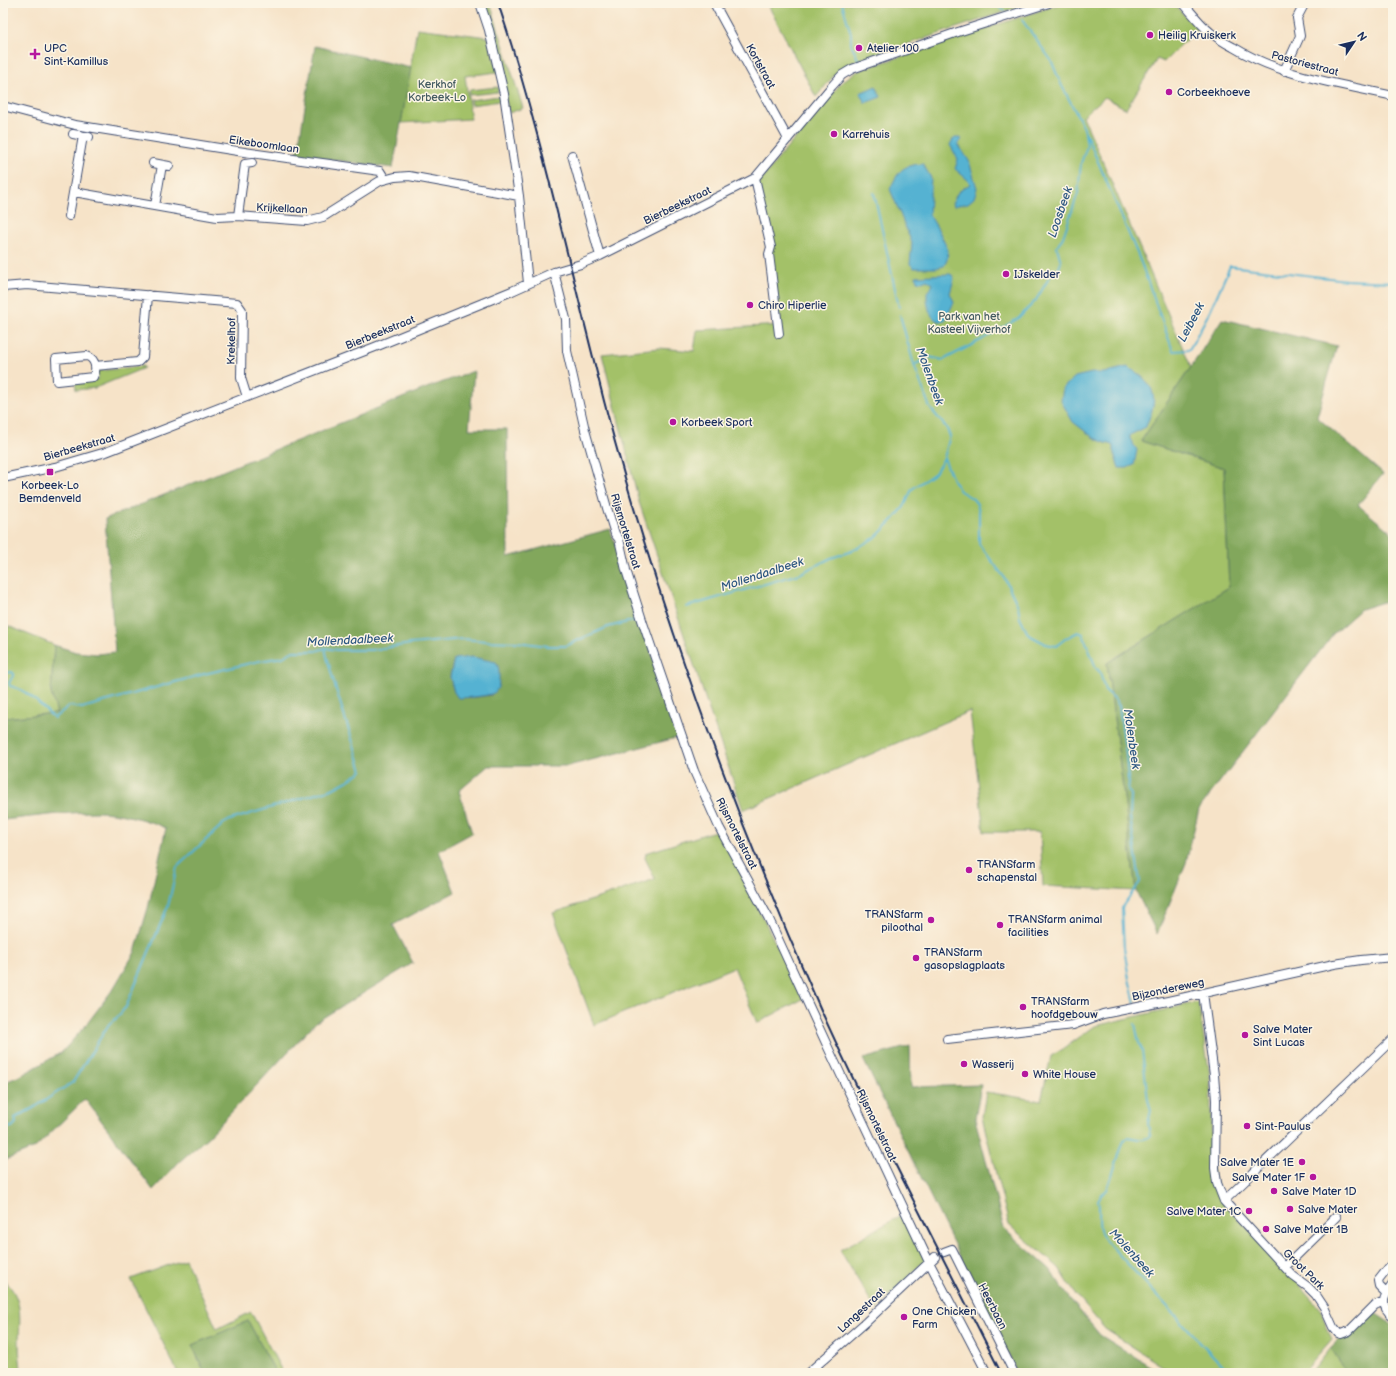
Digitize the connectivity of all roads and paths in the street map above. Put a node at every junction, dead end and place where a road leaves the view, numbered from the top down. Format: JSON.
{"nodes":[{"id":1,"x":480,"y":3,"type":"edge"},
{"id":2,"x":714,"y":3,"type":"edge"},
{"id":3,"x":1049,"y":3,"type":"edge"},
{"id":4,"x":1183,"y":3,"type":"edge"},
{"id":5,"x":1305,"y":3,"type":"edge"},
{"id":6,"x":1284,"y":71,"type":"junction"},
{"id":7,"x":1393,"y":96,"type":"edge"},
{"id":8,"x":3,"y":106,"type":"edge"},
{"id":9,"x":73,"y":134,"type":"dead end"},
{"id":10,"x":788,"y":139,"type":"junction"},
{"id":11,"x":572,"y":155,"type":"dead end"},
{"id":12,"x":153,"y":163,"type":"dead end"},
{"id":13,"x":252,"y":163,"type":"dead end"},
{"id":14,"x":755,"y":178,"type":"junction"},
{"id":15,"x":386,"y":179,"type":"junction"},
{"id":16,"x":74,"y":192,"type":"junction"},
{"id":17,"x":519,"y":196,"type":"junction"},
{"id":18,"x":155,"y":206,"type":"junction"},
{"id":19,"x":69,"y":216,"type":"dead end"},
{"id":20,"x":238,"y":216,"type":"junction"},
{"id":21,"x":600,"y":256,"type":"junction"},
{"id":22,"x":554,"y":272,"type":"junction"},
{"id":23,"x":528,"y":283,"type":"junction"},
{"id":24,"x":3,"y":287,"type":"edge"},
{"id":25,"x":148,"y":296,"type":"junction"},
{"id":26,"x":780,"y":334,"type":"dead end"},
{"id":27,"x":95,"y":366,"type":"junction"},
{"id":28,"x":247,"y":397,"type":"junction"},
{"id":29,"x":3,"y":478,"type":"edge"},
{"id":30,"x":1393,"y":958,"type":"edge"},
{"id":31,"x":1202,"y":993,"type":"junction"},
{"id":32,"x":947,"y":1039,"type":"dead end"},
{"id":33,"x":1393,"y":1040,"type":"edge"},
{"id":34,"x":1224,"y":1201,"type":"junction"},
{"id":35,"x":1336,"y":1217,"type":"dead end"},
{"id":36,"x":948,"y":1250,"type":"dead end"},
{"id":37,"x":932,"y":1260,"type":"junction"},
{"id":38,"x":1393,"y":1262,"type":"edge"},
{"id":39,"x":1285,"y":1267,"type":"junction"},
{"id":40,"x":1393,"y":1284,"type":"edge"},
{"id":41,"x":1386,"y":1293,"type":"junction"},
{"id":42,"x":1384,"y":1302,"type":"junction"},
{"id":43,"x":1393,"y":1316,"type":"edge"},
{"id":44,"x":808,"y":1373,"type":"edge"},
{"id":45,"x":987,"y":1373,"type":"edge"},
{"id":46,"x":1014,"y":1373,"type":"edge"}],
"edges":[{"from":1,"to":17,"type":"street"},
{"from":2,"to":10,"type":"street","name":"Kortstraat"},
{"from":3,"to":10,"type":"street","name":"Bierbeekstraat"},
{"from":4,"to":6,"type":"street","name":"Pastoriestraat"},
{"from":5,"to":6,"type":"street"},
{"from":6,"to":7,"type":"street","name":"Pastoriestraat"},
{"from":8,"to":15,"type":"street","name":"Eikeboomlaan"},
{"from":9,"to":16,"type":"street"},
{"from":10,"to":14,"type":"street","name":"Bierbeekstraat"},
{"from":11,"to":21,"type":"street"},
{"from":12,"to":18,"type":"street"},
{"from":13,"to":20,"type":"street","name":"Krijkellaan"},
{"from":14,"to":21,"type":"street","name":"Bierbeekstraat"},
{"from":14,"to":26,"type":"street"},
{"from":15,"to":17,"type":"street"},
{"from":15,"to":20,"type":"street","name":"Krijkellaan"},
{"from":16,"to":18,"type":"street","name":"Krijkellaan"},
{"from":16,"to":19,"type":"street"},
{"from":17,"to":23,"type":"street"},
{"from":18,"to":20,"type":"street","name":"Krijkellaan"},
{"from":21,"to":22,"type":"street","name":"Bierbeekstraat"},
{"from":22,"to":23,"type":"street","name":"Bierbeekstraat"},
{"from":22,"to":37,"type":"street","name":"Rijsmortelstraat"},
{"from":23,"to":28,"type":"street","name":"Bierbeekstraat"},
{"from":24,"to":25,"type":"street","name":"Krekelhof"},
{"from":25,"to":27,"type":"street"},
{"from":25,"to":28,"type":"street","name":"Krekelhof"},
{"from":27,"to":27,"type":"street"},
{"from":28,"to":29,"type":"street","name":"Bierbeekstraat"},
{"from":30,"to":31,"type":"street","name":"Bijzondereweg"},
{"from":31,"to":32,"type":"street","name":"Bijzondereweg"},
{"from":31,"to":34,"type":"street","name":"Groot Park"},
{"from":33,"to":34,"type":"street"},
{"from":34,"to":39,"type":"street","name":"Groot Park"},
{"from":35,"to":39,"type":"street"},
{"from":36,"to":46,"type":"street","name":"Heerbaan"},
{"from":37,"to":44,"type":"street","name":"Langestraat"},
{"from":37,"to":45,"type":"street","name":"Rijsmortelstraat"},
{"from":38,"to":41,"type":"street"},
{"from":39,"to":42,"type":"street","name":"Groot Park"},
{"from":40,"to":41,"type":"street"},
{"from":41,"to":42,"type":"street"},
{"from":42,"to":43,"type":"street"}]}
